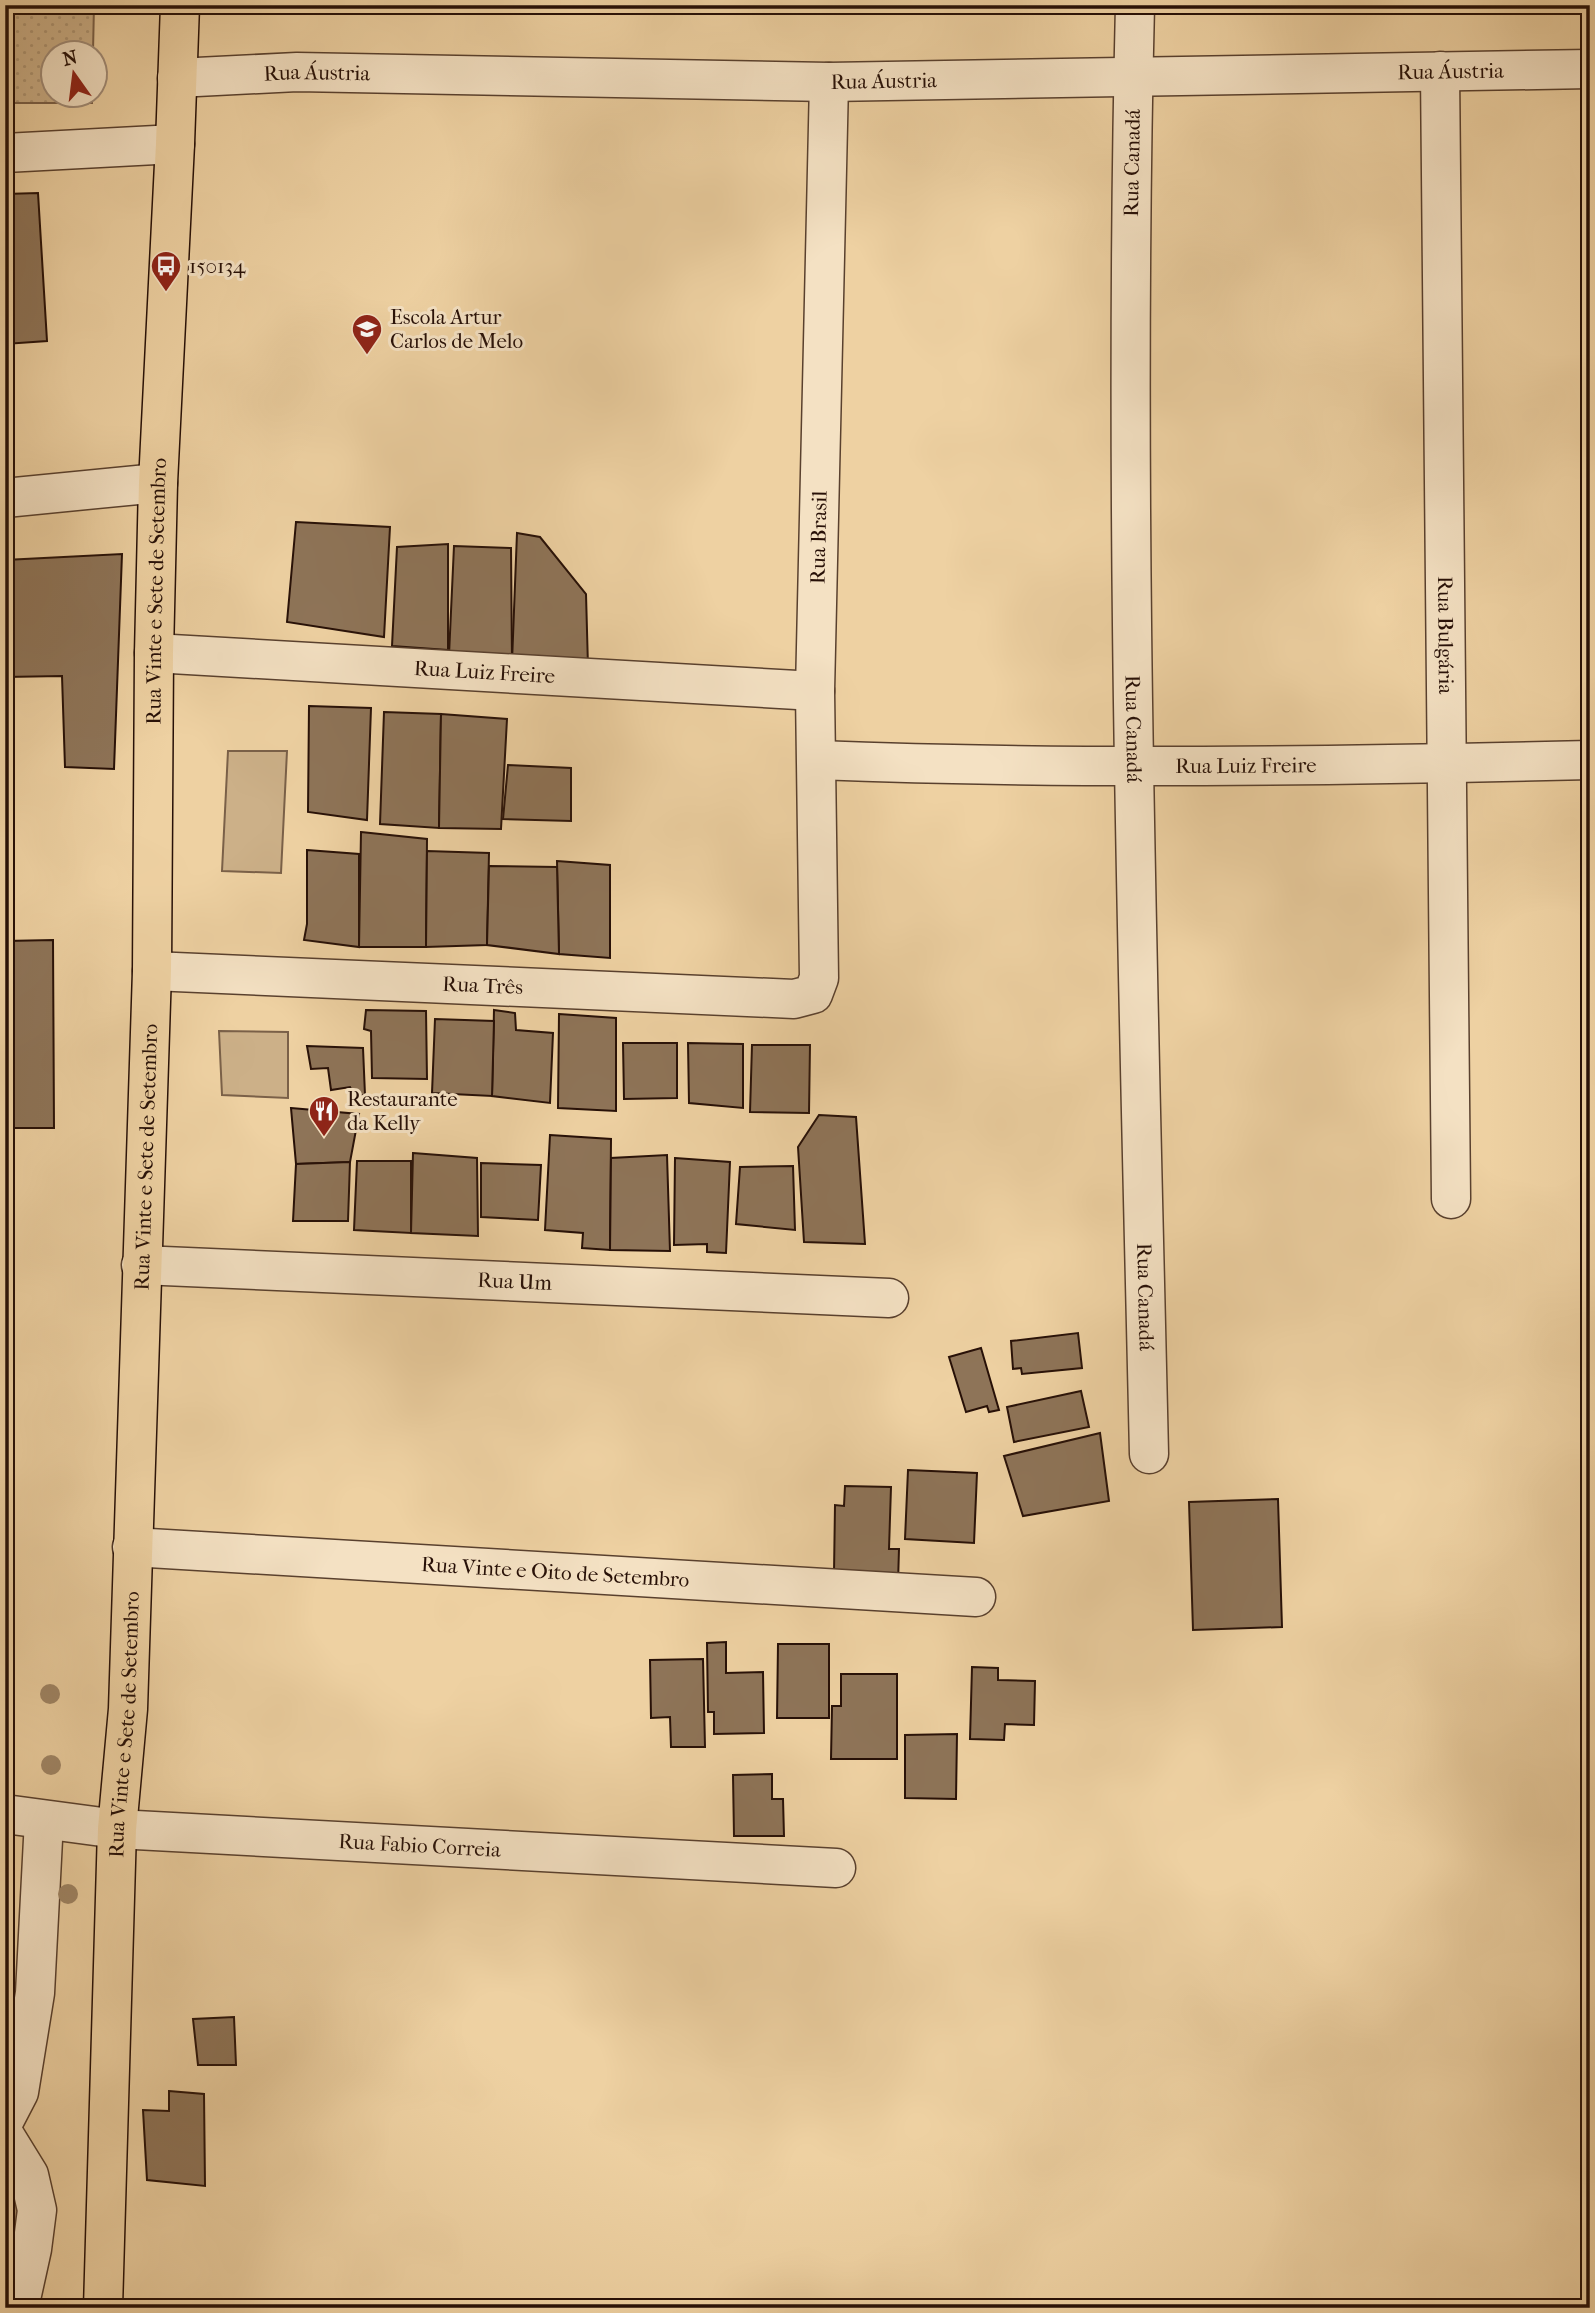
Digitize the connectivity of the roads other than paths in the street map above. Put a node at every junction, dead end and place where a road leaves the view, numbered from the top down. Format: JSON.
{"nodes":[{"id":1,"x":180,"y":5,"type":"edge"},
{"id":2,"x":1135,"y":5,"type":"edge"},
{"id":3,"x":1590,"y":69,"type":"edge"},
{"id":4,"x":1440,"y":71,"type":"junction"},
{"id":5,"x":177,"y":78,"type":"junction"},
{"id":6,"x":1133,"y":78,"type":"junction"},
{"id":7,"x":829,"y":82,"type":"junction"},
{"id":8,"x":176,"y":144,"type":"junction"},
{"id":9,"x":5,"y":153,"type":"edge"},
{"id":10,"x":158,"y":483,"type":"junction"},
{"id":11,"x":5,"y":498,"type":"edge"},
{"id":12,"x":154,"y":653,"type":"junction"},
{"id":13,"x":814,"y":691,"type":"junction"},
{"id":14,"x":817,"y":760,"type":"junction"},
{"id":15,"x":1590,"y":760,"type":"edge"},
{"id":16,"x":1448,"y":763,"type":"junction"},
{"id":17,"x":1133,"y":766,"type":"junction"},
{"id":18,"x":152,"y":971,"type":"junction"},
{"id":19,"x":813,"y":994,"type":"joint"},
{"id":20,"x":1451,"y":1199,"type":"dead end"},
{"id":21,"x":141,"y":1265,"type":"junction"},
{"id":22,"x":889,"y":1298,"type":"dead end"},
{"id":23,"x":1149,"y":1454,"type":"dead end"},
{"id":24,"x":132,"y":1547,"type":"junction"},
{"id":25,"x":976,"y":1597,"type":"dead end"},
{"id":26,"x":5,"y":1814,"type":"edge"},
{"id":27,"x":44,"y":1820,"type":"junction"},
{"id":28,"x":117,"y":1829,"type":"junction"},
{"id":29,"x":836,"y":1868,"type":"dead end"},
{"id":30,"x":5,"y":2119,"type":"edge"},
{"id":31,"x":5,"y":2136,"type":"edge"},
{"id":32,"x":19,"y":2308,"type":"edge"},
{"id":33,"x":103,"y":2308,"type":"edge"}],
"edges":[{"from":1,"to":5,"type":"main road","name":"Rua Vinte e Sete de Setembro"},
{"from":2,"to":6,"type":"street","name":"Rua Canadá"},
{"from":3,"to":4,"type":"street","name":"Rua Áustria"},
{"from":4,"to":6,"type":"street","name":"Rua Áustria"},
{"from":4,"to":16,"type":"street","name":"Rua Bulgária"},
{"from":5,"to":7,"type":"street","name":"Rua Áustria"},
{"from":5,"to":8,"type":"main road","name":"Rua Vinte e Sete de Setembro"},
{"from":6,"to":7,"type":"street","name":"Rua Áustria"},
{"from":6,"to":17,"type":"street","name":"Rua Canadá"},
{"from":7,"to":13,"type":"street","name":"Rua Brasil"},
{"from":8,"to":9,"type":"street"},
{"from":8,"to":10,"type":"main road","name":"Rua Vinte e Sete de Setembro"},
{"from":10,"to":11,"type":"street"},
{"from":10,"to":12,"type":"main road","name":"Rua Vinte e Sete de Setembro"},
{"from":12,"to":13,"type":"street","name":"Rua Luiz Freire"},
{"from":12,"to":18,"type":"main road","name":"Rua Vinte e Sete de Setembro"},
{"from":13,"to":14,"type":"street","name":"Rua Brasil"},
{"from":14,"to":17,"type":"street","name":"Rua Luiz Freire"},
{"from":14,"to":19,"type":"street","name":"Rua Brasil"},
{"from":15,"to":16,"type":"street","name":"Rua Luiz Freire"},
{"from":16,"to":17,"type":"street","name":"Rua Luiz Freire"},
{"from":16,"to":20,"type":"street","name":"Rua Bulgária"},
{"from":17,"to":23,"type":"street","name":"Rua Canadá"},
{"from":18,"to":19,"type":"street","name":"Rua Três"},
{"from":18,"to":21,"type":"main road","name":"Rua Vinte e Sete de Setembro"},
{"from":21,"to":22,"type":"street","name":"Rua Um"},
{"from":21,"to":24,"type":"main road","name":"Rua Vinte e Sete de Setembro"},
{"from":24,"to":25,"type":"street","name":"Rua Vinte e Oito de Setembro"},
{"from":24,"to":28,"type":"main road","name":"Rua Vinte e Sete de Setembro"},
{"from":26,"to":27,"type":"street","name":"Rua Fabio Correia"},
{"from":27,"to":28,"type":"street","name":"Rua Fabio Correia"},
{"from":27,"to":30,"type":"street"},
{"from":28,"to":29,"type":"street","name":"Rua Fabio Correia"},
{"from":28,"to":33,"type":"main road","name":"Rua Vinte e Sete de Setembro"},
{"from":31,"to":32,"type":"street"}]}
